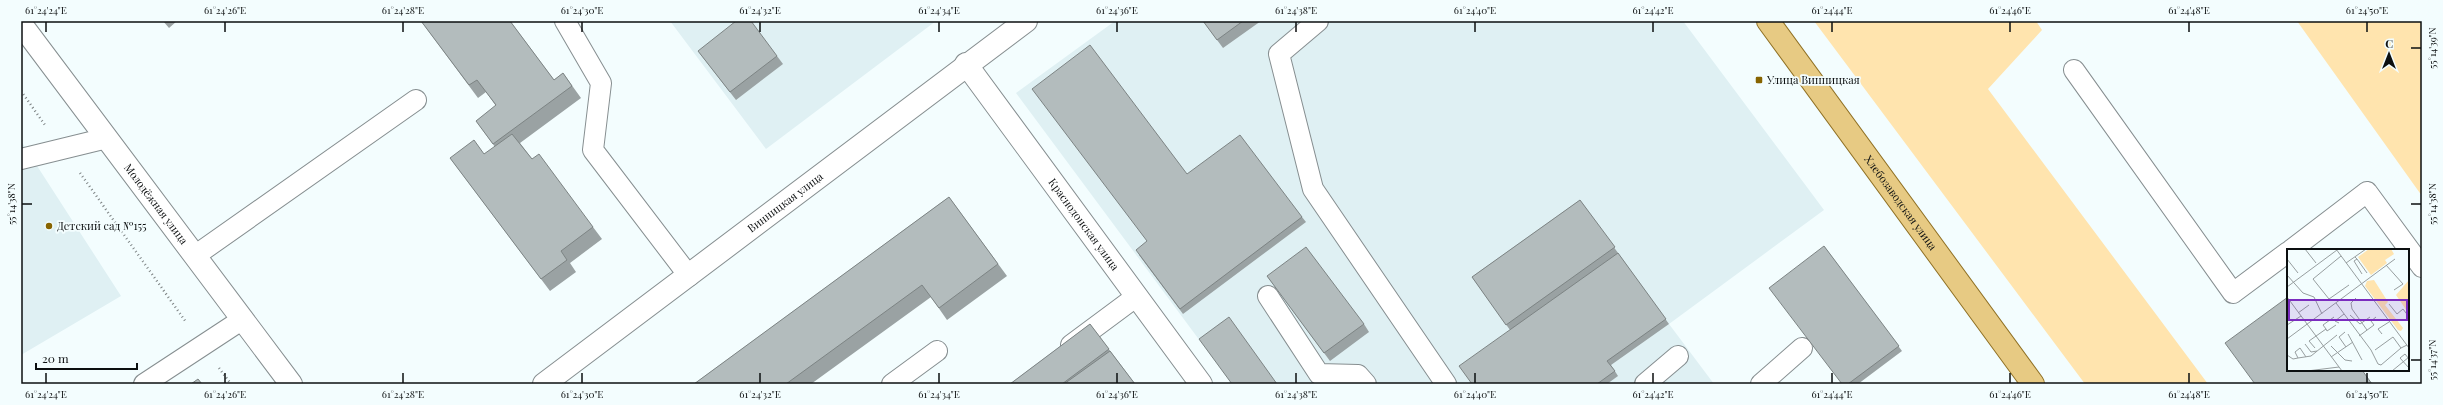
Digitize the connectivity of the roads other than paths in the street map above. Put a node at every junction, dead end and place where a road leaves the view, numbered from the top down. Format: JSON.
{"nodes":[{"id":1,"x":565,"y":21,"type":"edge"},
{"id":2,"x":1026,"y":21,"type":"edge"},
{"id":3,"x":1318,"y":21,"type":"edge"},
{"id":4,"x":1768,"y":21,"type":"edge"},
{"id":5,"x":21,"y":24,"type":"edge"},
{"id":6,"x":966,"y":64,"type":"junction"},
{"id":7,"x":2074,"y":70,"type":"dead end"},
{"id":8,"x":416,"y":100,"type":"dead end"},
{"id":9,"x":107,"y":138,"type":"junction"},
{"id":10,"x":21,"y":159,"type":"edge"},
{"id":11,"x":2292,"y":249,"type":"edge"},
{"id":12,"x":2409,"y":249,"type":"edge"},
{"id":13,"x":2409,"y":249,"type":"edge"},
{"id":14,"x":2287,"y":253,"type":"edge"},
{"id":15,"x":196,"y":255,"type":"junction"},
{"id":16,"x":2422,"y":267,"type":"edge"},
{"id":17,"x":689,"y":276,"type":"junction"},
{"id":18,"x":1137,"y":296,"type":"junction"},
{"id":19,"x":1268,"y":296,"type":"dead end"},
{"id":20,"x":243,"y":319,"type":"junction"},
{"id":21,"x":1802,"y":348,"type":"dead end"},
{"id":22,"x":937,"y":351,"type":"dead end"},
{"id":23,"x":1056,"y":356,"type":"edge"},
{"id":24,"x":1678,"y":356,"type":"dead end"},
{"id":25,"x":144,"y":384,"type":"edge"},
{"id":26,"x":291,"y":384,"type":"edge"},
{"id":27,"x":544,"y":384,"type":"edge"},
{"id":28,"x":892,"y":384,"type":"edge"},
{"id":29,"x":1201,"y":384,"type":"edge"},
{"id":30,"x":1366,"y":384,"type":"edge"},
{"id":31,"x":1446,"y":384,"type":"edge"},
{"id":32,"x":1645,"y":384,"type":"edge"},
{"id":33,"x":1761,"y":384,"type":"edge"},
{"id":34,"x":2033,"y":384,"type":"edge"}],
"edges":[{"from":1,"to":17,"type":"lane"},
{"from":2,"to":6,"type":"street","name":"Винницкая улица"},
{"from":3,"to":31,"type":"lane"},
{"from":4,"to":34,"type":"main road","name":"Хлебозаводская улица"},
{"from":5,"to":9,"type":"street","name":"Молодёжная улица"},
{"from":6,"to":17,"type":"street","name":"Винницкая улица"},
{"from":6,"to":18,"type":"street","name":"Краснодонская улица"},
{"from":7,"to":14,"type":"lane"},
{"from":8,"to":15,"type":"lane"},
{"from":9,"to":10,"type":"lane"},
{"from":9,"to":15,"type":"street","name":"Молодёжная улица"},
{"from":11,"to":13,"type":"lane"},
{"from":12,"to":16,"type":"lane"},
{"from":15,"to":20,"type":"street","name":"Молодёжная улица"},
{"from":17,"to":27,"type":"street","name":"Винницкая улица"},
{"from":18,"to":23,"type":"lane"},
{"from":18,"to":29,"type":"street","name":"Краснодонская улица"},
{"from":19,"to":30,"type":"lane"},
{"from":20,"to":25,"type":"lane"},
{"from":20,"to":26,"type":"street","name":"Молодёжная улица"},
{"from":21,"to":33,"type":"lane"},
{"from":22,"to":28,"type":"lane"},
{"from":24,"to":32,"type":"lane"}]}
